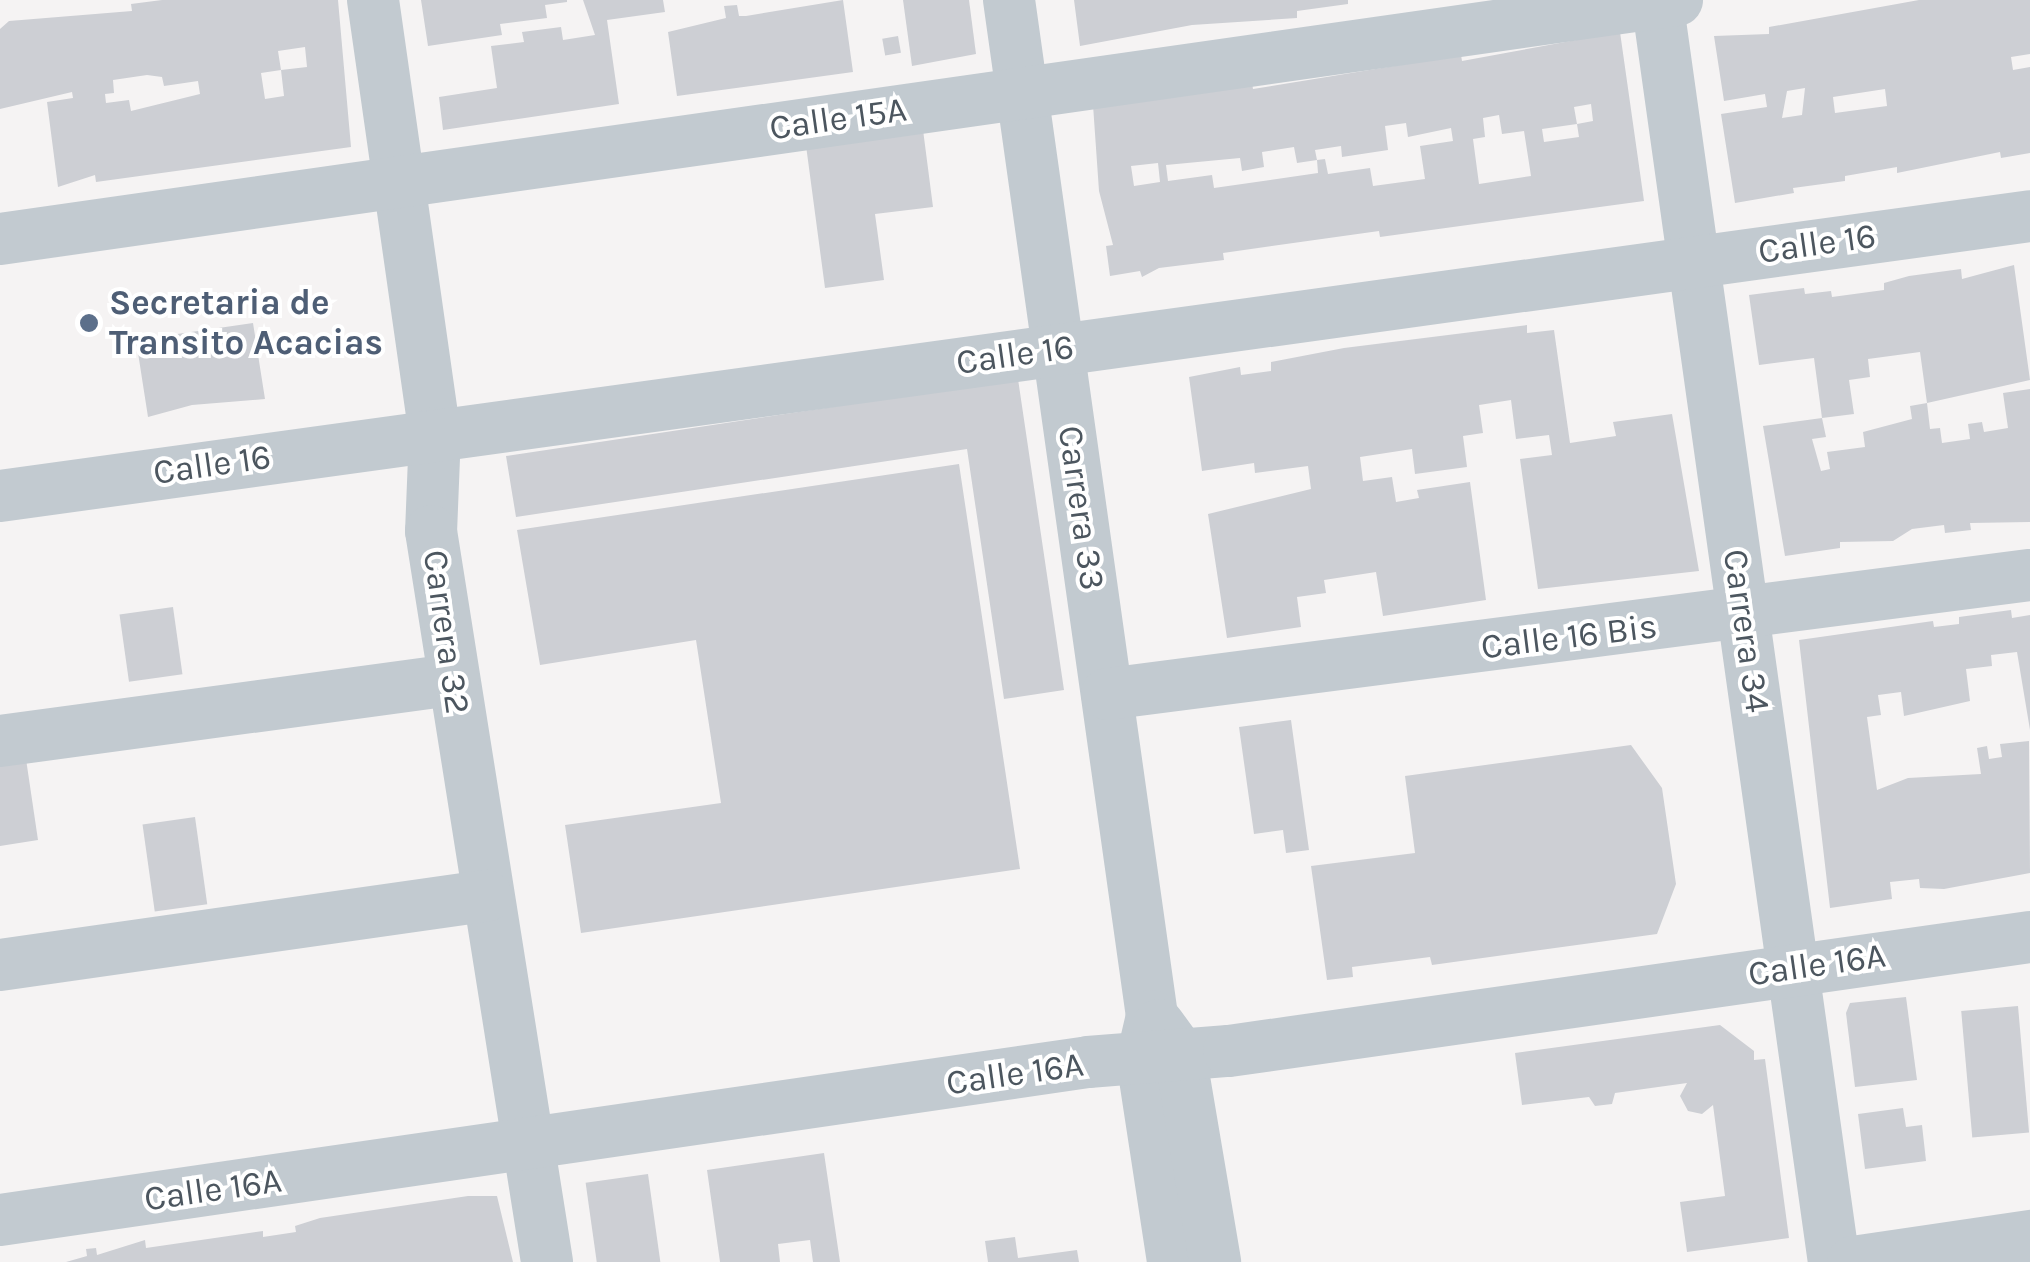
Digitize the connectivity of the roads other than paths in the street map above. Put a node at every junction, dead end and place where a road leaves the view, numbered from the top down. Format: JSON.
{"nodes":[{"id":1,"x":373,"y":0,"type":"edge"},
{"id":2,"x":1009,"y":0,"type":"edge"},
{"id":3,"x":1664,"y":1,"type":"edge"},
{"id":4,"x":1022,"y":92,"type":"junction"},
{"id":5,"x":400,"y":184,"type":"junction"},
{"id":6,"x":2030,"y":216,"type":"edge"},
{"id":7,"x":0,"y":239,"type":"edge"},
{"id":8,"x":1694,"y":260,"type":"junction"},
{"id":9,"x":1058,"y":349,"type":"junction"},
{"id":10,"x":436,"y":433,"type":"junction"},
{"id":11,"x":0,"y":496,"type":"edge"},
{"id":12,"x":2030,"y":575,"type":"edge"},
{"id":13,"x":1744,"y":615,"type":"junction"},
{"id":14,"x":452,"y":680,"type":"junction"},
{"id":15,"x":1107,"y":694,"type":"junction"},
{"id":16,"x":0,"y":740,"type":"edge"},
{"id":17,"x":486,"y":896,"type":"junction"},
{"id":18,"x":2030,"y":937,"type":"edge"},
{"id":19,"x":0,"y":966,"type":"edge"},
{"id":20,"x":1793,"y":970,"type":"junction"},
{"id":21,"x":1158,"y":1042,"type":"junction"},
{"id":22,"x":526,"y":1146,"type":"junction"},
{"id":23,"x":0,"y":1220,"type":"edge"},
{"id":24,"x":2030,"y":1236,"type":"edge"},
{"id":25,"x":547,"y":1262,"type":"edge"},
{"id":26,"x":1173,"y":1262,"type":"edge"},
{"id":27,"x":1215,"y":1262,"type":"edge"},
{"id":28,"x":1834,"y":1262,"type":"edge"},
{"id":29,"x":1853,"y":1262,"type":"edge"}],
"edges":[{"from":1,"to":5,"type":"street","name":"Carrera 32"},
{"from":2,"to":4,"type":"street","name":"Carrera 33"},
{"from":3,"to":4,"type":"street","name":"Calle 15A"},
{"from":3,"to":8,"type":"street","name":"Carrera 34"},
{"from":4,"to":5,"type":"street","name":"Calle 15A"},
{"from":4,"to":9,"type":"street","name":"Carrera 33"},
{"from":5,"to":7,"type":"street","name":"Calle 15A"},
{"from":5,"to":10,"type":"street","name":"Carrera 32"},
{"from":6,"to":8,"type":"street","name":"Calle 16"},
{"from":8,"to":9,"type":"street","name":"Calle 16"},
{"from":8,"to":13,"type":"street","name":"Carrera 34"},
{"from":9,"to":10,"type":"street","name":"Calle 16"},
{"from":9,"to":15,"type":"street","name":"Carrera 33"},
{"from":10,"to":11,"type":"street","name":"Calle 16"},
{"from":10,"to":14,"type":"street","name":"Carrera 32"},
{"from":12,"to":13,"type":"street","name":"Calle 16 Bis"},
{"from":13,"to":15,"type":"street","name":"Calle 16 Bis"},
{"from":13,"to":20,"type":"street","name":"Carrera 34"},
{"from":14,"to":16,"type":"street"},
{"from":14,"to":17,"type":"street","name":"Carrera 32"},
{"from":15,"to":21,"type":"street","name":"Carrera 33"},
{"from":17,"to":19,"type":"street"},
{"from":17,"to":22,"type":"street","name":"Carrera 32"},
{"from":18,"to":20,"type":"street","name":"Calle 16A"},
{"from":20,"to":21,"type":"street","name":"Calle 16A"},
{"from":20,"to":28,"type":"street","name":"Carrera 34"},
{"from":21,"to":22,"type":"street","name":"Calle 16A"},
{"from":21,"to":26,"type":"street","name":"Carrera 33"},
{"from":21,"to":27,"type":"street","name":"Carrera 33"},
{"from":22,"to":23,"type":"street","name":"Calle 16A"},
{"from":22,"to":25,"type":"street","name":"Carrera 32"},
{"from":24,"to":29,"type":"street"}]}
